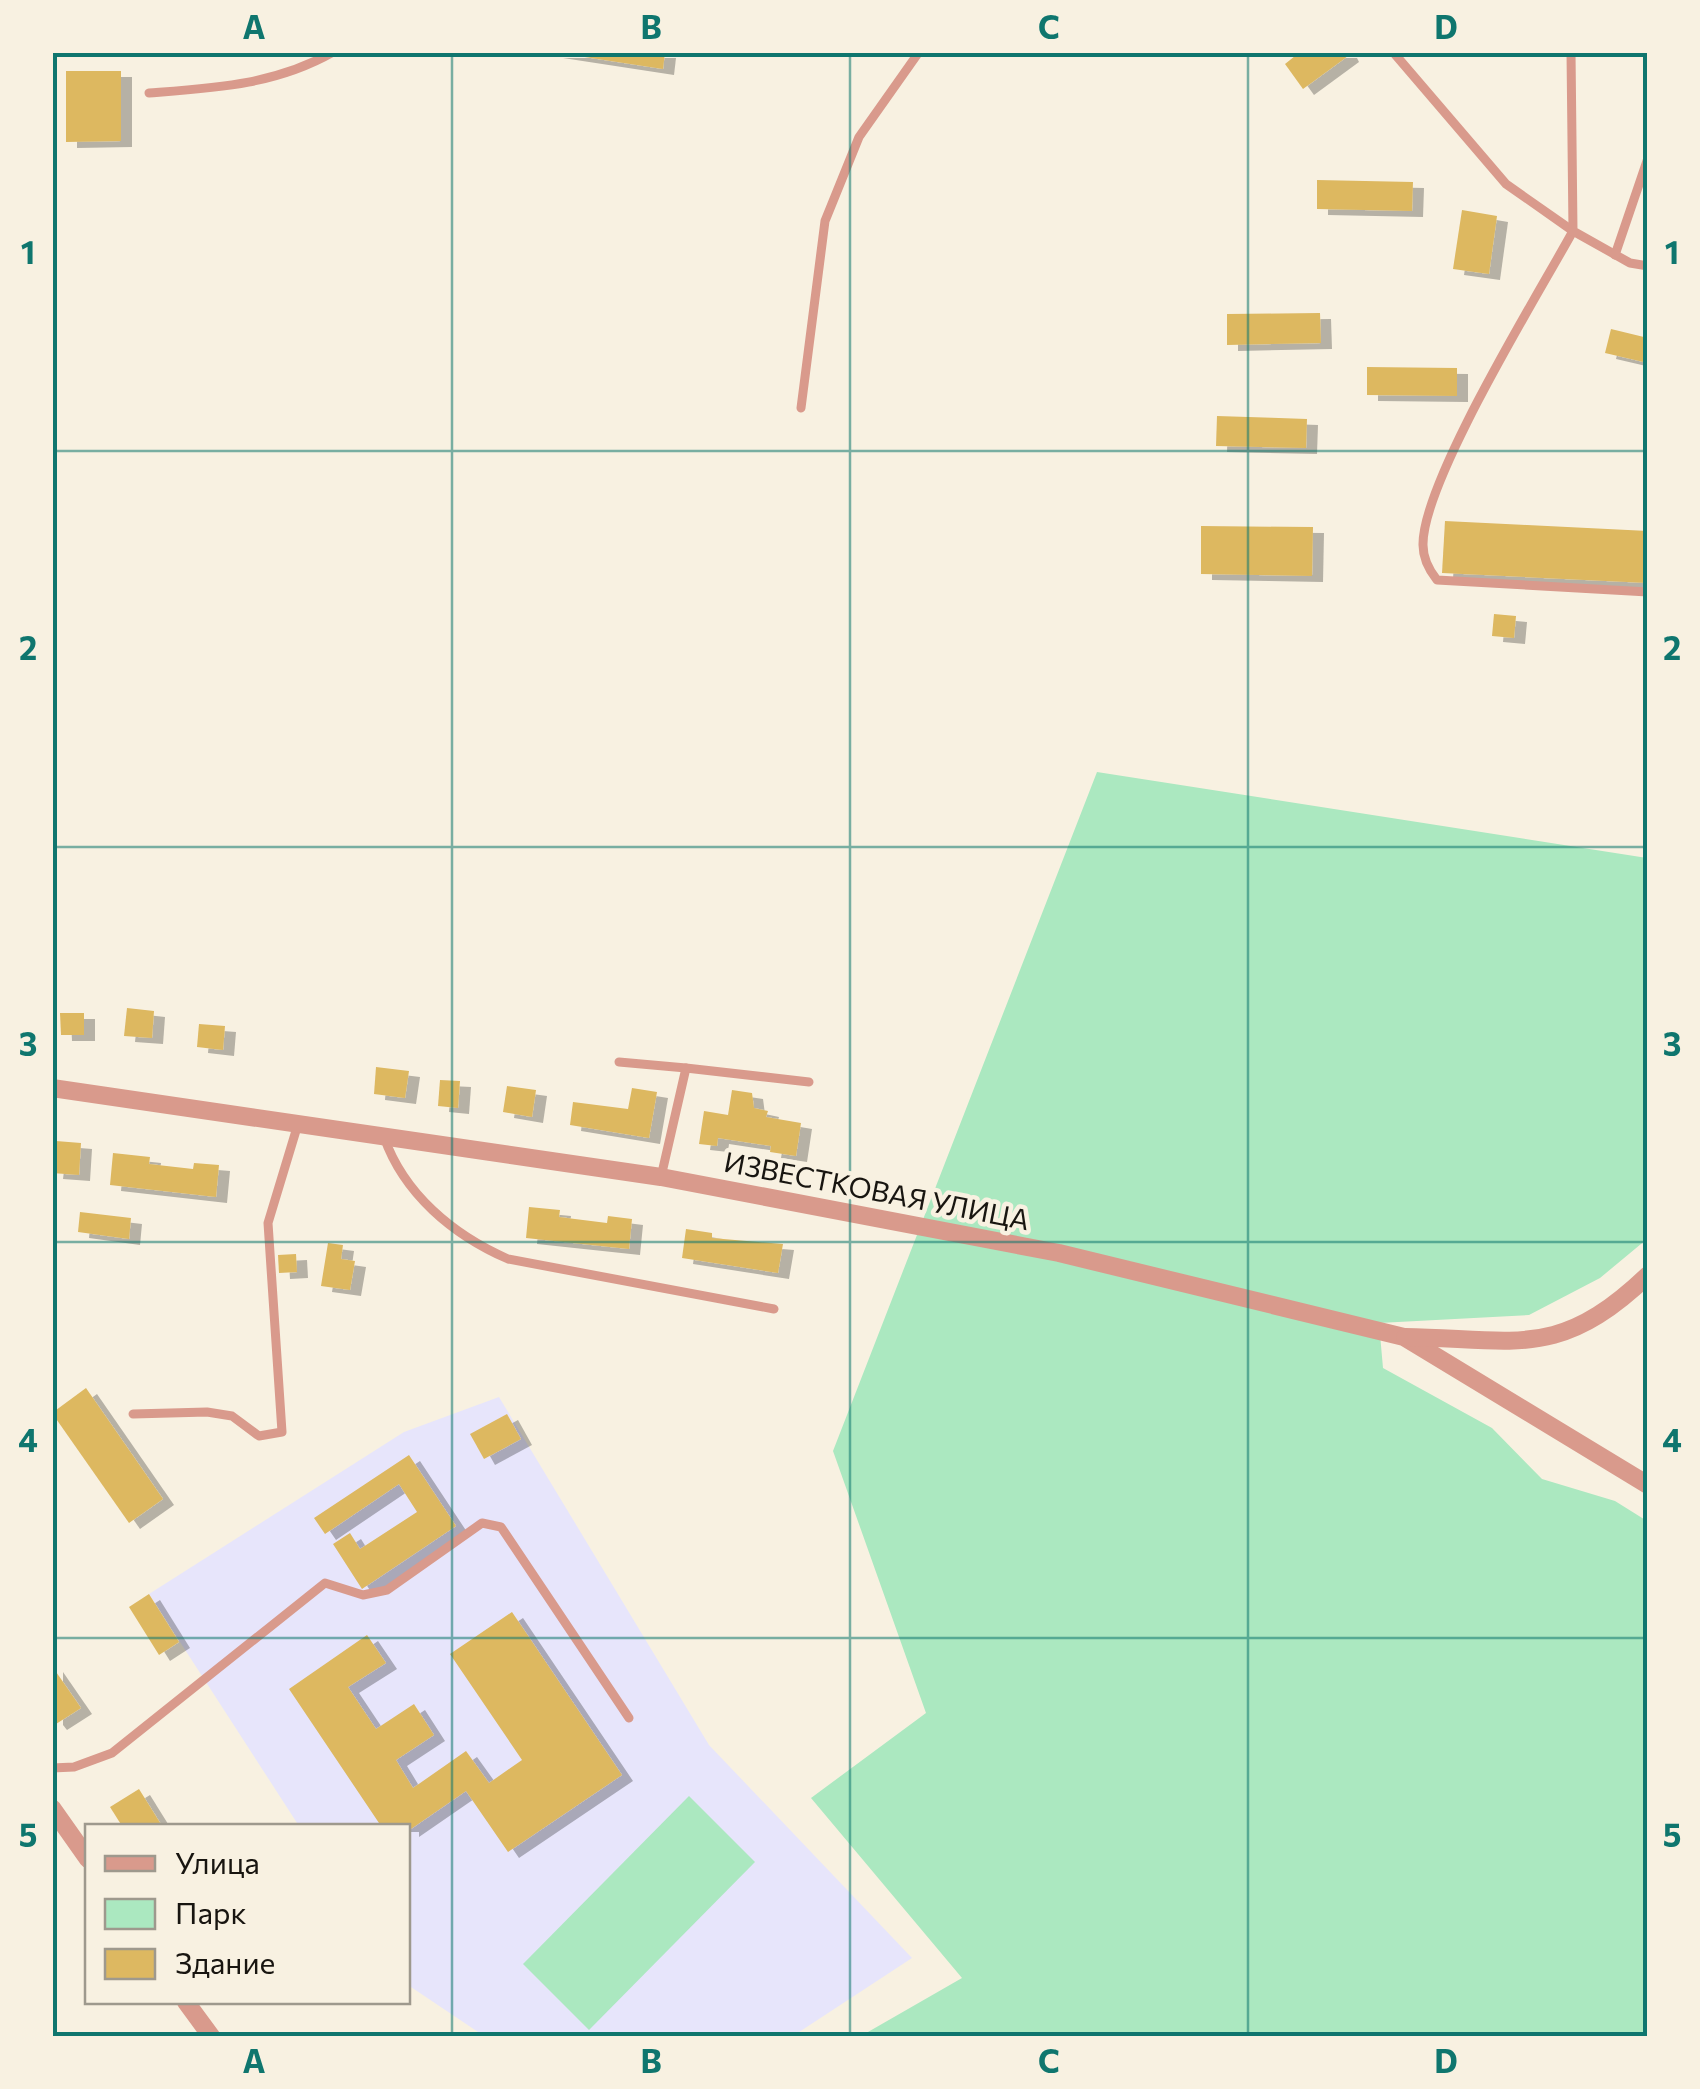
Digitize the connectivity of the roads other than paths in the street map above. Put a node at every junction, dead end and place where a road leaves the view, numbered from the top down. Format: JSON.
{"nodes":[{"id":1,"x":333,"y":52,"type":"edge"},
{"id":2,"x":919,"y":52,"type":"edge"},
{"id":3,"x":1392,"y":52,"type":"edge"},
{"id":4,"x":1572,"y":52,"type":"edge"},
{"id":5,"x":148,"y":94,"type":"dead end"},
{"id":6,"x":1648,"y":158,"type":"edge"},
{"id":7,"x":1572,"y":231,"type":"junction"},
{"id":8,"x":1615,"y":255,"type":"junction"},
{"id":9,"x":1648,"y":266,"type":"edge"},
{"id":10,"x":801,"y":408,"type":"dead end"},
{"id":11,"x":1648,"y":592,"type":"edge"},
{"id":12,"x":619,"y":1062,"type":"dead end"},
{"id":13,"x":686,"y":1068,"type":"junction"},
{"id":14,"x":810,"y":1082,"type":"dead end"},
{"id":15,"x":52,"y":1088,"type":"edge"},
{"id":16,"x":298,"y":1124,"type":"junction"},
{"id":17,"x":384,"y":1137,"type":"junction"},
{"id":18,"x":662,"y":1177,"type":"junction"},
{"id":19,"x":1648,"y":1275,"type":"edge"},
{"id":20,"x":774,"y":1309,"type":"dead end"},
{"id":21,"x":1404,"y":1337,"type":"junction"},
{"id":22,"x":133,"y":1414,"type":"dead end"},
{"id":23,"x":1648,"y":1485,"type":"edge"},
{"id":24,"x":630,"y":1718,"type":"dead end"},
{"id":25,"x":52,"y":1768,"type":"edge"},
{"id":26,"x":52,"y":1808,"type":"edge"},
{"id":27,"x":85,"y":1855,"type":"edge"},
{"id":28,"x":187,"y":2004,"type":"edge"},
{"id":29,"x":210,"y":2036,"type":"edge"}],
"edges":[{"from":1,"to":5,"type":"lane"},
{"from":2,"to":10,"type":"lane"},
{"from":3,"to":7,"type":"lane"},
{"from":4,"to":7,"type":"lane"},
{"from":6,"to":8,"type":"lane"},
{"from":7,"to":8,"type":"lane"},
{"from":7,"to":11,"type":"lane"},
{"from":8,"to":9,"type":"lane"},
{"from":12,"to":13,"type":"lane"},
{"from":13,"to":14,"type":"lane"},
{"from":13,"to":18,"type":"lane"},
{"from":15,"to":16,"type":"street","name":"ИЗВЕСТКОВАЯ УЛИЦА"},
{"from":16,"to":17,"type":"street","name":"ИЗВЕСТКОВАЯ УЛИЦА"},
{"from":16,"to":22,"type":"lane"},
{"from":17,"to":18,"type":"street","name":"ИЗВЕСТКОВАЯ УЛИЦА"},
{"from":17,"to":20,"type":"lane"},
{"from":18,"to":21,"type":"street","name":"ИЗВЕСТКОВАЯ УЛИЦА"},
{"from":19,"to":21,"type":"street"},
{"from":21,"to":23,"type":"street","name":"ИЗВЕСТКОВАЯ УЛИЦА"},
{"from":24,"to":25,"type":"lane"},
{"from":26,"to":27,"type":"street"},
{"from":28,"to":29,"type":"street"}]}
